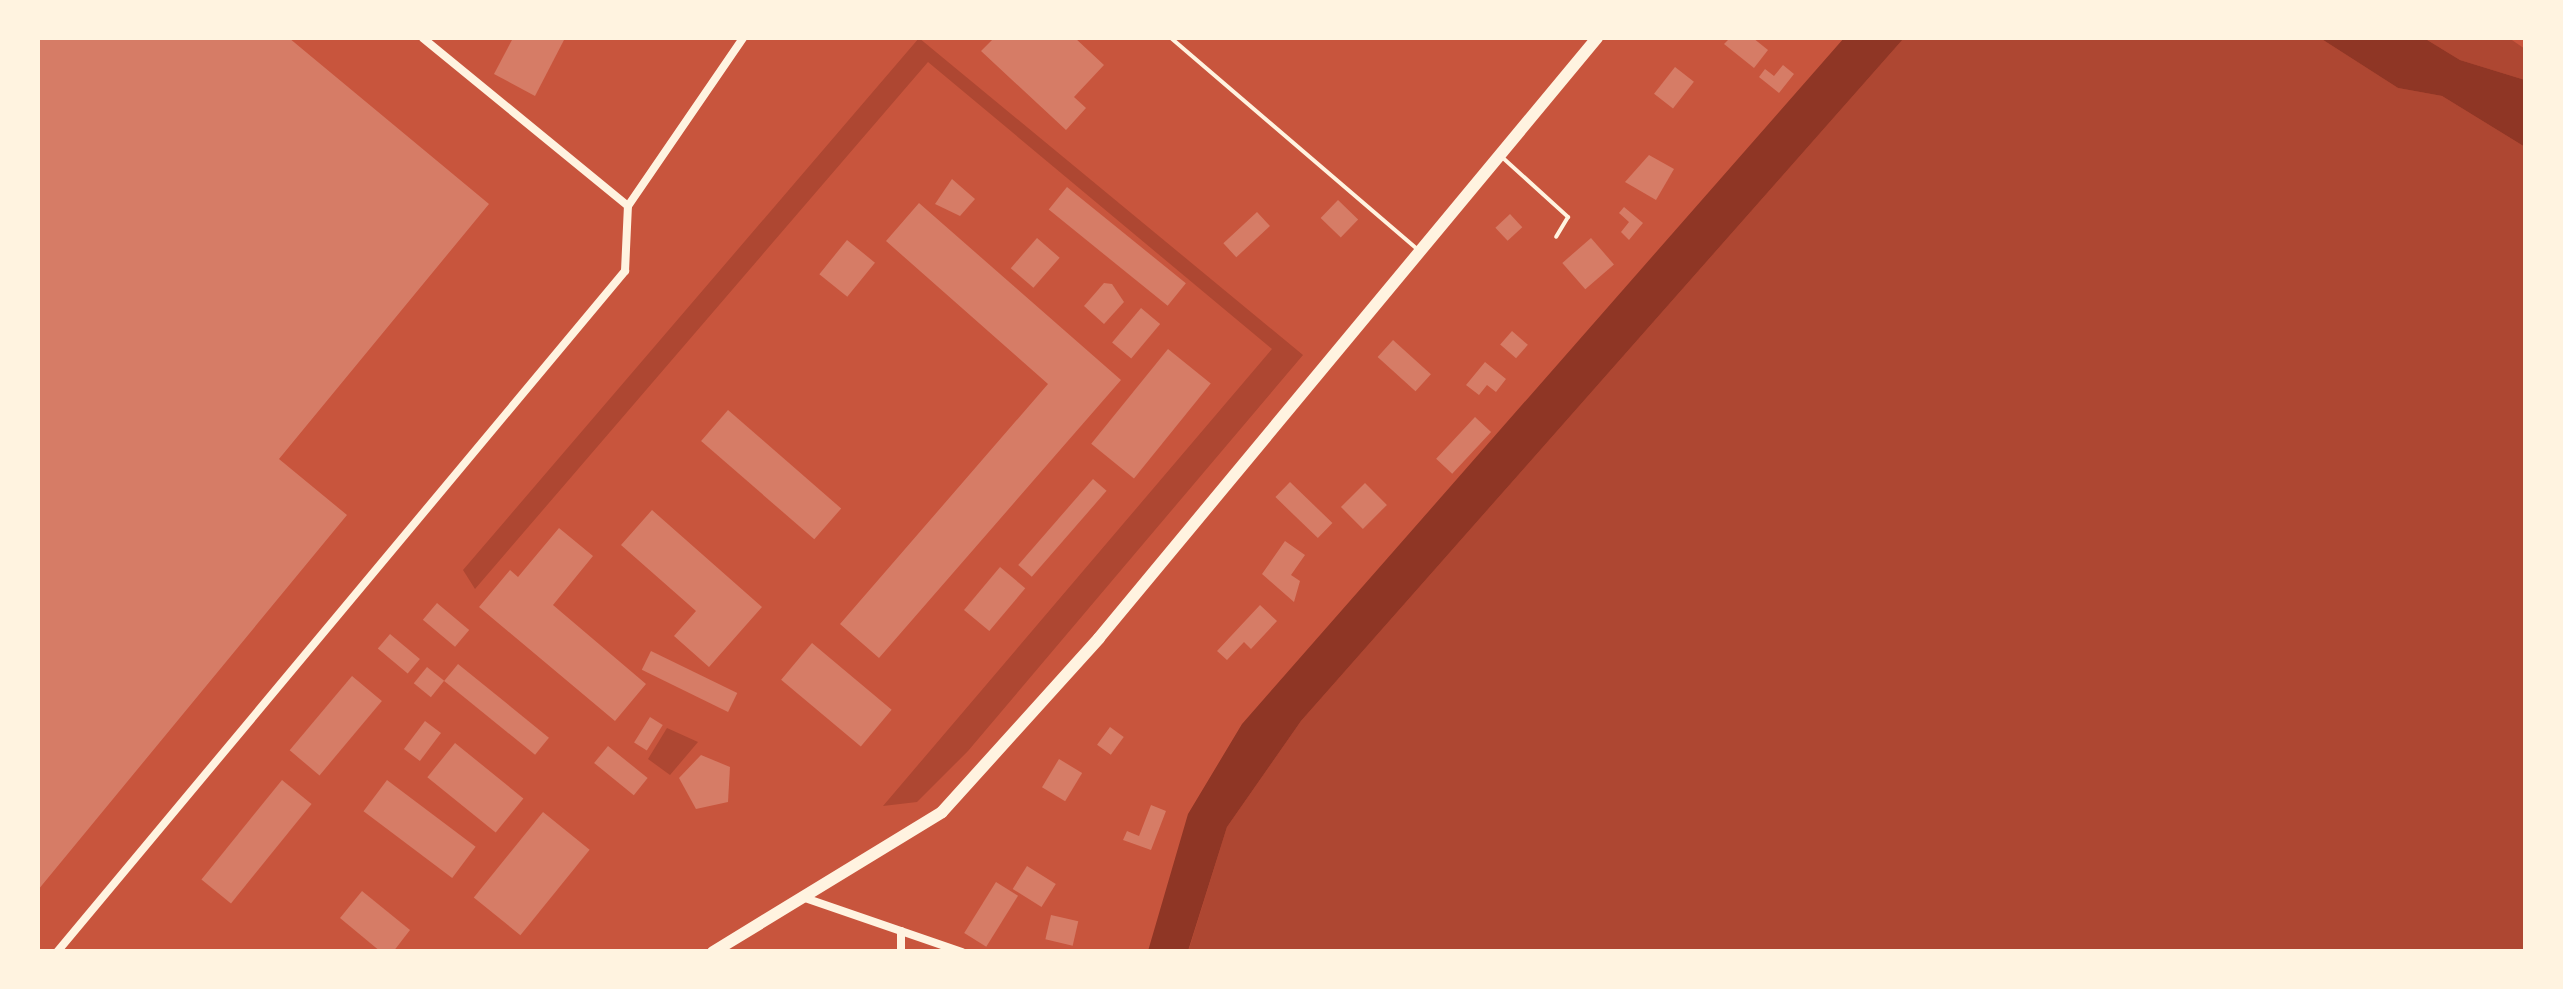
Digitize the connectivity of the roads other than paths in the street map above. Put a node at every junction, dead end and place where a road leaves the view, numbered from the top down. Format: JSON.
{"nodes":[{"id":1,"x":423,"y":38,"type":"edge"},
{"id":2,"x":743,"y":38,"type":"edge"},
{"id":3,"x":1171,"y":38,"type":"edge"},
{"id":4,"x":1597,"y":38,"type":"edge"},
{"id":5,"x":1500,"y":155,"type":"junction"},
{"id":6,"x":628,"y":206,"type":"junction"},
{"id":7,"x":1556,"y":237,"type":"dead end"},
{"id":8,"x":1419,"y":251,"type":"junction"},
{"id":9,"x":805,"y":898,"type":"junction"},
{"id":10,"x":901,"y":931,"type":"junction"},
{"id":11,"x":715,"y":951,"type":"edge"},
{"id":12,"x":56,"y":952,"type":"edge"},
{"id":13,"x":901,"y":952,"type":"edge"},
{"id":14,"x":962,"y":952,"type":"edge"}],
"edges":[{"from":1,"to":6,"type":"street"},
{"from":2,"to":6,"type":"street"},
{"from":3,"to":8,"type":"lane"},
{"from":4,"to":5,"type":"main road"},
{"from":5,"to":7,"type":"lane"},
{"from":5,"to":8,"type":"main road"},
{"from":6,"to":12,"type":"street"},
{"from":8,"to":9,"type":"main road"},
{"from":9,"to":10,"type":"street"},
{"from":9,"to":11,"type":"main road"},
{"from":10,"to":13,"type":"street"},
{"from":10,"to":14,"type":"street"}]}
